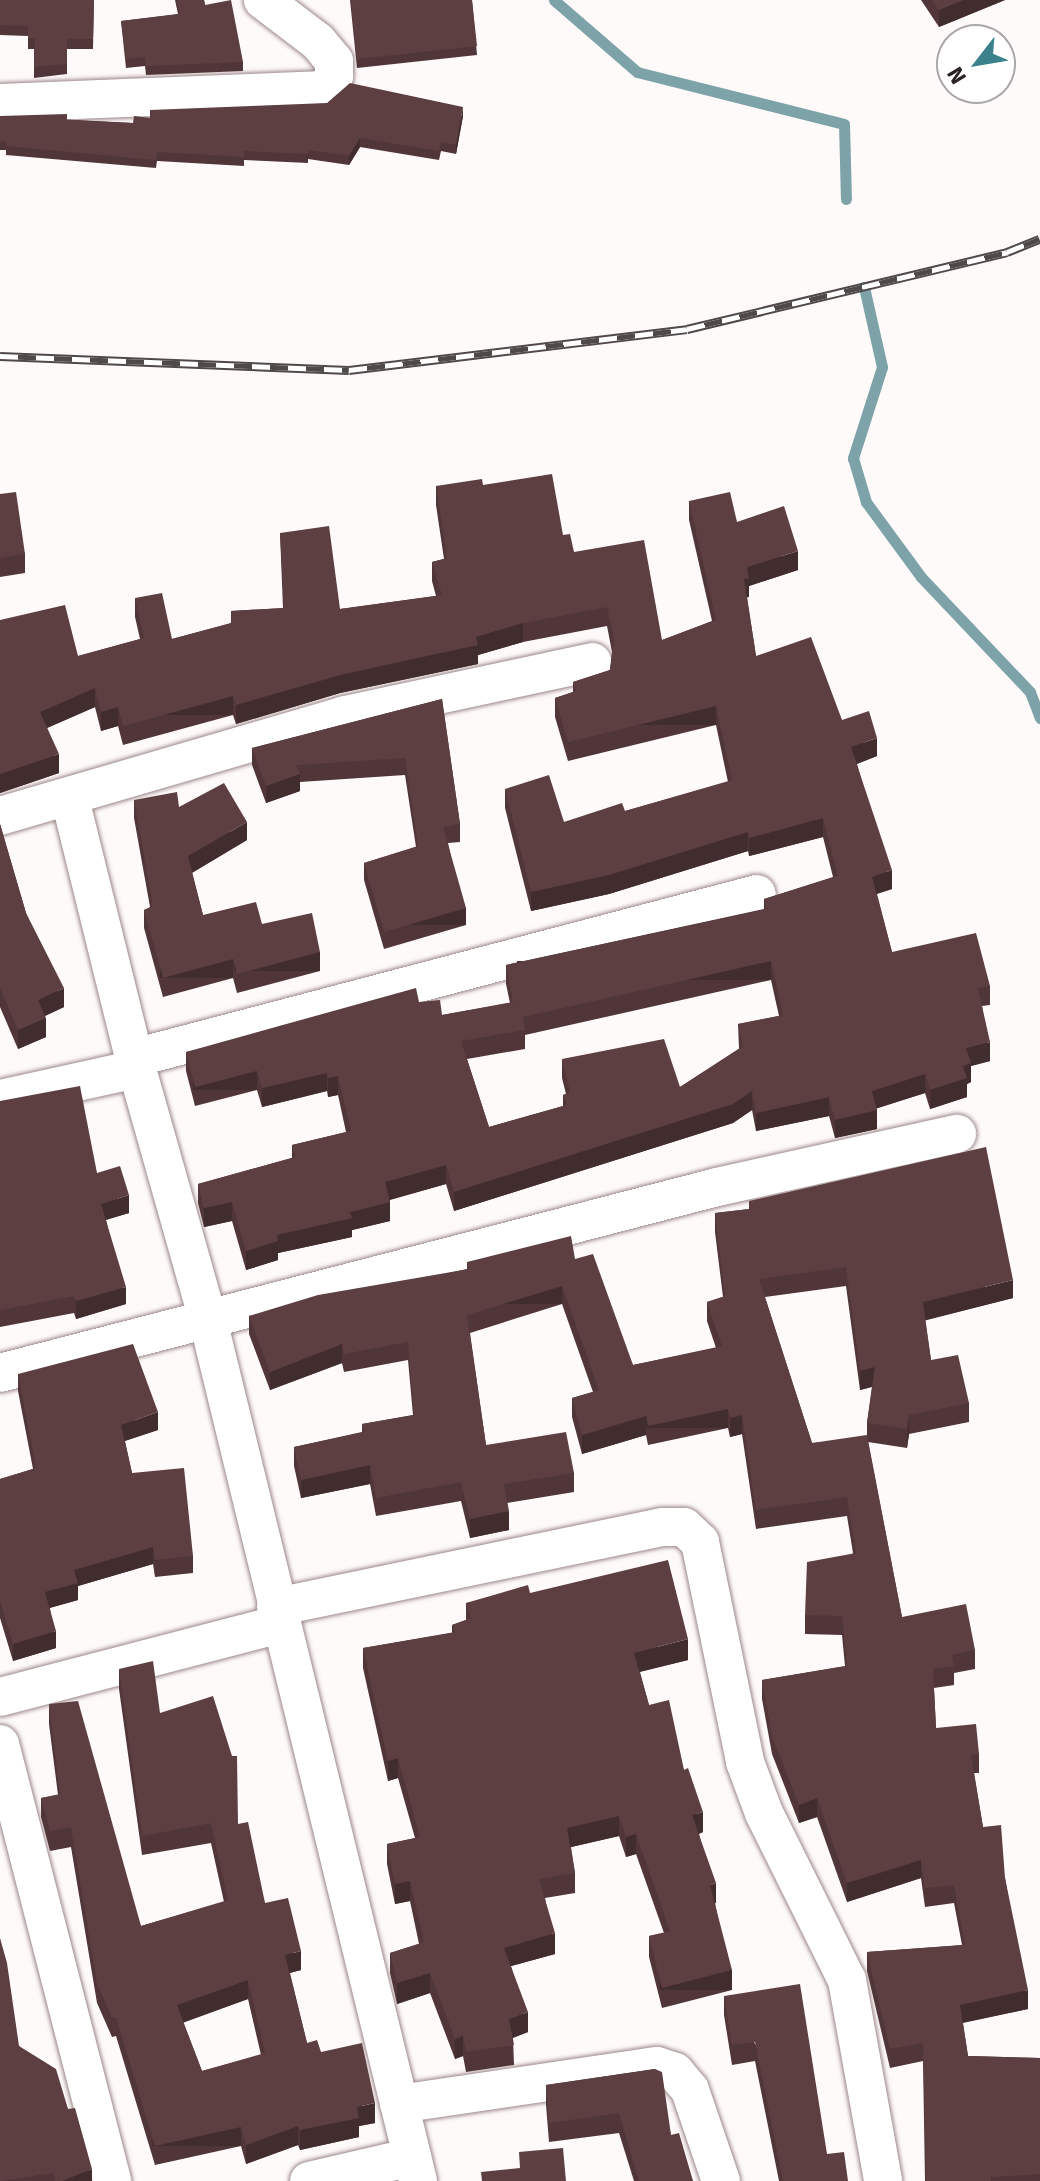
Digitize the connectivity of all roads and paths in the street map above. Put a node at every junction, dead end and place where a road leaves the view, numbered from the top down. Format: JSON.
{"nodes":[{"id":1,"x":263,"y":0,"type":"edge"},
{"id":2,"x":0,"y":103,"type":"edge"},
{"id":3,"x":592,"y":662,"type":"dead end"},
{"id":4,"x":70,"y":799,"type":"junction"},
{"id":5,"x":0,"y":816,"type":"edge"},
{"id":6,"x":757,"y":894,"type":"dead end"},
{"id":7,"x":136,"y":1063,"type":"junction"},
{"id":8,"x":0,"y":1099,"type":"edge"},
{"id":9,"x":957,"y":1134,"type":"dead end"},
{"id":10,"x":208,"y":1320,"type":"junction"},
{"id":11,"x":0,"y":1373,"type":"edge"},
{"id":12,"x":278,"y":1616,"type":"junction"},
{"id":13,"x":0,"y":1697,"type":"edge"},
{"id":14,"x":0,"y":1744,"type":"edge"},
{"id":15,"x":399,"y":2104,"type":"junction"},
{"id":16,"x":415,"y":2169,"type":"edge"},
{"id":17,"x":112,"y":2181,"type":"edge"},
{"id":18,"x":309,"y":2181,"type":"edge"},
{"id":19,"x":721,"y":2181,"type":"edge"},
{"id":20,"x":883,"y":2181,"type":"edge"}],
"edges":[{"from":1,"to":2,"type":"street"},
{"from":3,"to":4,"type":"street"},
{"from":4,"to":5,"type":"street"},
{"from":4,"to":7,"type":"street"},
{"from":6,"to":7,"type":"street"},
{"from":7,"to":8,"type":"street"},
{"from":7,"to":10,"type":"street"},
{"from":9,"to":10,"type":"street"},
{"from":10,"to":11,"type":"street"},
{"from":10,"to":12,"type":"street"},
{"from":12,"to":13,"type":"street"},
{"from":12,"to":15,"type":"street"},
{"from":12,"to":20,"type":"street"},
{"from":14,"to":17,"type":"street"},
{"from":15,"to":16,"type":"street"},
{"from":15,"to":19,"type":"street"},
{"from":16,"to":18,"type":"street"}]}
